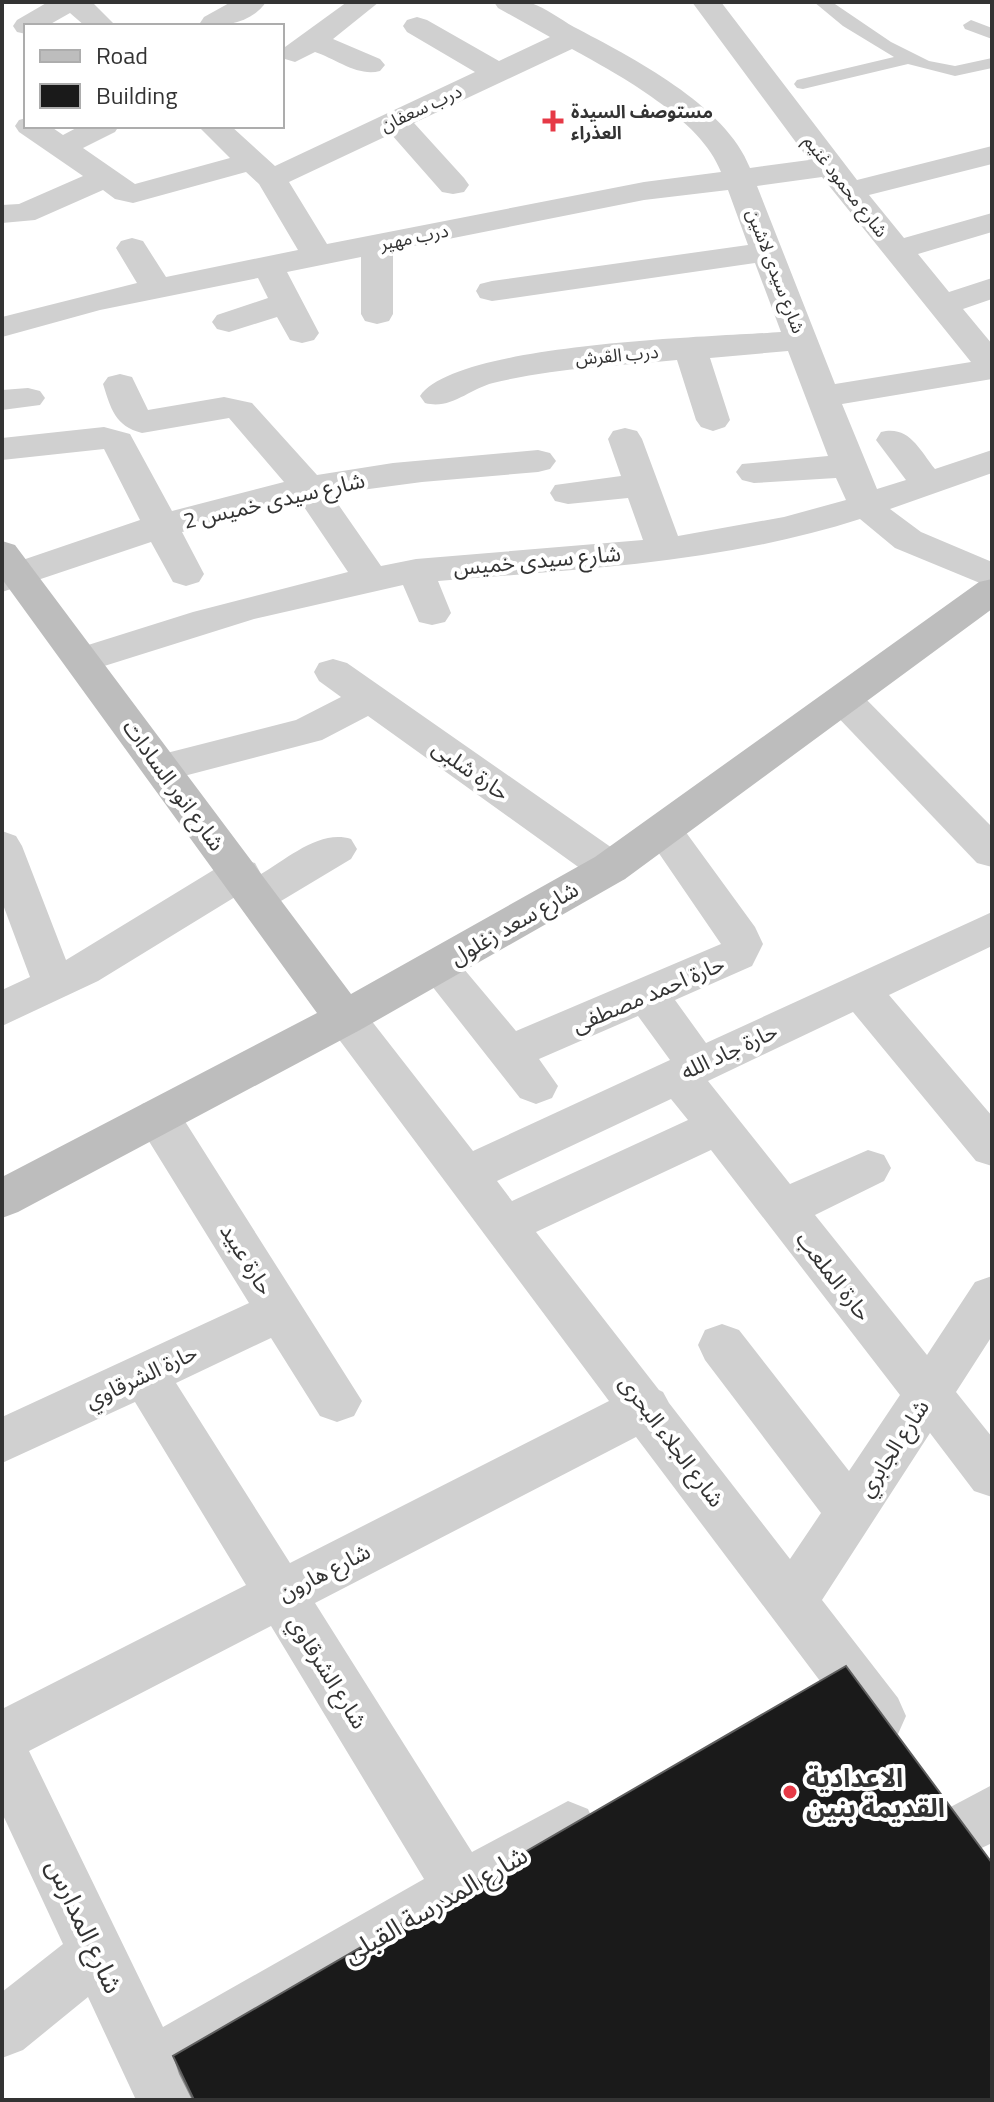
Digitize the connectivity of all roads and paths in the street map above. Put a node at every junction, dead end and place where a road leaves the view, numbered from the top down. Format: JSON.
{"nodes":[{"id":1,"x":68,"y":2,"type":"edge"},
{"id":2,"x":75,"y":2,"type":"edge"},
{"id":3,"x":252,"y":2,"type":"edge"},
{"id":4,"x":365,"y":2,"type":"edge"},
{"id":5,"x":508,"y":2,"type":"edge"},
{"id":6,"x":706,"y":2,"type":"edge"},
{"id":7,"x":822,"y":2,"type":"edge"},
{"id":8,"x":214,"y":23,"type":"dead end"},
{"id":9,"x":30,"y":24,"type":"edge"},
{"id":10,"x":100,"y":24,"type":"edge"},
{"id":11,"x":971,"y":25,"type":"dead end"},
{"id":12,"x":417,"y":26,"type":"dead end"},
{"id":13,"x":24,"y":27,"type":"edge"},
{"id":14,"x":992,"y":34,"type":"edge"},
{"id":15,"x":571,"y":38,"type":"junction"},
{"id":16,"x":2,"y":40,"type":"edge"},
{"id":17,"x":913,"y":58,"type":"junction"},
{"id":18,"x":992,"y":63,"type":"edge"},
{"id":19,"x":370,"y":65,"type":"dead end"},
{"id":20,"x":484,"y":78,"type":"junction"},
{"id":21,"x":803,"y":84,"type":"dead end"},
{"id":22,"x":495,"y":104,"type":"dead end"},
{"id":23,"x":352,"y":109,"type":"dead end"},
{"id":24,"x":389,"y":123,"type":"junction"},
{"id":25,"x":26,"y":128,"type":"edge"},
{"id":26,"x":100,"y":128,"type":"edge"},
{"id":27,"x":215,"y":128,"type":"edge"},
{"id":28,"x":61,"y":147,"type":"junction"},
{"id":29,"x":979,"y":159,"type":"edge"},
{"id":30,"x":261,"y":170,"type":"junction"},
{"id":31,"x":105,"y":178,"type":"junction"},
{"id":32,"x":739,"y":179,"type":"junction"},
{"id":33,"x":840,"y":179,"type":"junction"},
{"id":34,"x":453,"y":185,"type":"dead end"},
{"id":35,"x":992,"y":185,"type":"edge"},
{"id":36,"x":2,"y":214,"type":"edge"},
{"id":37,"x":992,"y":222,"type":"edge"},
{"id":38,"x":377,"y":245,"type":"junction"},
{"id":39,"x":132,"y":248,"type":"dead end"},
{"id":40,"x":897,"y":250,"type":"junction"},
{"id":41,"x":768,"y":252,"type":"junction"},
{"id":42,"x":318,"y":256,"type":"junction"},
{"id":43,"x":268,"y":266,"type":"junction"},
{"id":44,"x":157,"y":288,"type":"junction"},
{"id":45,"x":992,"y":288,"type":"edge"},
{"id":46,"x":492,"y":291,"type":"dead end"},
{"id":47,"x":286,"y":303,"type":"junction"},
{"id":48,"x":942,"y":305,"type":"junction"},
{"id":49,"x":377,"y":314,"type":"dead end"},
{"id":50,"x":229,"y":322,"type":"dead end"},
{"id":51,"x":2,"y":327,"type":"edge"},
{"id":52,"x":302,"y":333,"type":"dead end"},
{"id":53,"x":803,"y":340,"type":"junction"},
{"id":54,"x":690,"y":349,"type":"junction"},
{"id":55,"x":992,"y":368,"type":"edge"},
{"id":56,"x":120,"y":384,"type":"dead end"},
{"id":57,"x":437,"y":396,"type":"dead end"},
{"id":58,"x":825,"y":396,"type":"junction"},
{"id":59,"x":713,"y":420,"type":"dead end"},
{"id":60,"x":625,"y":439,"type":"dead end"},
{"id":61,"x":893,"y":440,"type":"dead end"},
{"id":62,"x":2,"y":449,"type":"edge"},
{"id":63,"x":538,"y":461,"type":"dead end"},
{"id":64,"x":992,"y":461,"type":"edge"},
{"id":65,"x":849,"y":466,"type":"junction"},
{"id":66,"x":754,"y":472,"type":"dead end"},
{"id":67,"x":928,"y":484,"type":"junction"},
{"id":68,"x":642,"y":485,"type":"junction"},
{"id":69,"x":309,"y":488,"type":"junction"},
{"id":70,"x":568,"y":493,"type":"dead end"},
{"id":71,"x":868,"y":505,"type":"junction"},
{"id":72,"x":162,"y":526,"type":"junction"},
{"id":73,"x":664,"y":548,"type":"junction"},
{"id":74,"x":7,"y":569,"type":"edge"},
{"id":75,"x":416,"y":571,"type":"junction"},
{"id":76,"x":186,"y":574,"type":"dead end"},
{"id":77,"x":992,"y":576,"type":"edge"},
{"id":78,"x":371,"y":579,"type":"junction"},
{"id":79,"x":992,"y":591,"type":"edge"},
{"id":80,"x":432,"y":613,"type":"dead end"},
{"id":81,"x":82,"y":660,"type":"junction"},
{"id":82,"x":333,"y":672,"type":"dead end"},
{"id":83,"x":370,"y":698,"type":"junction"},
{"id":84,"x":844,"y":700,"type":"junction"},
{"id":85,"x":161,"y":768,"type":"junction"},
{"id":86,"x":663,"y":830,"type":"junction"},
{"id":87,"x":2,"y":846,"type":"edge"},
{"id":88,"x":337,"y":849,"type":"dead end"},
{"id":89,"x":992,"y":852,"type":"edge"},
{"id":90,"x":610,"y":868,"type":"junction"},
{"id":91,"x":248,"y":885,"type":"junction"},
{"id":92,"x":992,"y":928,"type":"edge"},
{"id":93,"x":438,"y":967,"type":"junction"},
{"id":94,"x":54,"y":985,"type":"junction"},
{"id":95,"x":859,"y":990,"type":"junction"},
{"id":96,"x":647,"y":995,"type":"junction"},
{"id":97,"x":2,"y":1009,"type":"edge"},
{"id":98,"x":345,"y":1018,"type":"junction"},
{"id":99,"x":509,"y":1053,"type":"junction"},
{"id":100,"x":688,"y":1070,"type":"junction"},
{"id":101,"x":536,"y":1086,"type":"dead end"},
{"id":102,"x":158,"y":1117,"type":"junction"},
{"id":103,"x":718,"y":1126,"type":"junction"},
{"id":104,"x":992,"y":1148,"type":"edge"},
{"id":105,"x":868,"y":1168,"type":"dead end"},
{"id":106,"x":466,"y":1175,"type":"junction"},
{"id":107,"x":2,"y":1199,"type":"edge"},
{"id":108,"x":782,"y":1209,"type":"junction"},
{"id":109,"x":506,"y":1225,"type":"junction"},
{"id":110,"x":992,"y":1296,"type":"edge"},
{"id":111,"x":280,"y":1311,"type":"junction"},
{"id":112,"x":722,"y":1345,"type":"dead end"},
{"id":113,"x":144,"y":1374,"type":"junction"},
{"id":114,"x":927,"y":1395,"type":"junction"},
{"id":115,"x":337,"y":1401,"type":"dead end"},
{"id":116,"x":646,"y":1407,"type":"junction"},
{"id":117,"x":2,"y":1441,"type":"edge"},
{"id":118,"x":992,"y":1475,"type":"edge"},
{"id":119,"x":851,"y":1512,"type":"junction"},
{"id":120,"x":280,"y":1595,"type":"junction"},
{"id":121,"x":793,"y":1600,"type":"junction"},
{"id":122,"x":2,"y":1737,"type":"edge"},
{"id":123,"x":9,"y":1789,"type":"edge"},
{"id":124,"x":612,"y":1802,"type":"edge"},
{"id":125,"x":958,"y":1812,"type":"edge"},
{"id":126,"x":462,"y":1888,"type":"junction"},
{"id":127,"x":97,"y":1953,"type":"junction"},
{"id":128,"x":2,"y":2029,"type":"edge"},
{"id":129,"x":159,"y":2083,"type":"edge"}],
"edges":[{"from":1,"to":9,"type":"street"},
{"from":2,"to":10,"type":"street"},
{"from":3,"to":8,"type":"street"},
{"from":4,"to":19,"type":"street"},
{"from":5,"to":15,"type":"street","name":"شارع سيدى لاشين"},
{"from":6,"to":33,"type":"street","name":"شارع محمود غنيم"},
{"from":7,"to":17,"type":"lane"},
{"from":11,"to":14,"type":"lane"},
{"from":12,"to":20,"type":"street"},
{"from":13,"to":16,"type":"street"},
{"from":15,"to":20,"type":"street","name":"درب سعفان"},
{"from":15,"to":32,"type":"street","name":"شارع سيدى لاشين"},
{"from":17,"to":18,"type":"lane"},
{"from":17,"to":21,"type":"lane"},
{"from":20,"to":22,"type":"street"},
{"from":20,"to":24,"type":"street","name":"درب سعفان"},
{"from":23,"to":24,"type":"street"},
{"from":24,"to":30,"type":"street","name":"درب سعفان"},
{"from":24,"to":34,"type":"street"},
{"from":25,"to":28,"type":"street","name":"درب سعفان"},
{"from":26,"to":28,"type":"street"},
{"from":27,"to":30,"type":"street"},
{"from":28,"to":31,"type":"street","name":"درب سعفان"},
{"from":29,"to":33,"type":"street","name":"درب مهير"},
{"from":29,"to":35,"type":"street"},
{"from":30,"to":31,"type":"street","name":"درب سعفان"},
{"from":30,"to":42,"type":"street"},
{"from":31,"to":36,"type":"street"},
{"from":32,"to":33,"type":"street","name":"درب مهير"},
{"from":32,"to":38,"type":"street","name":"درب مهير"},
{"from":32,"to":41,"type":"street","name":"شارع سيدى لاشين"},
{"from":33,"to":40,"type":"street","name":"شارع محمود غنيم"},
{"from":37,"to":40,"type":"street"},
{"from":38,"to":42,"type":"street","name":"درب مهير"},
{"from":38,"to":49,"type":"street"},
{"from":39,"to":44,"type":"street"},
{"from":40,"to":48,"type":"street","name":"شارع محمود غنيم"},
{"from":41,"to":46,"type":"street"},
{"from":41,"to":53,"type":"street","name":"شارع سيدى لاشين"},
{"from":42,"to":43,"type":"street","name":"درب مهير"},
{"from":43,"to":44,"type":"street","name":"درب مهير"},
{"from":43,"to":47,"type":"street"},
{"from":44,"to":51,"type":"street","name":"درب مهير"},
{"from":45,"to":48,"type":"street"},
{"from":47,"to":50,"type":"street"},
{"from":47,"to":52,"type":"street"},
{"from":48,"to":55,"type":"street","name":"شارع محمود غنيم"},
{"from":53,"to":54,"type":"street","name":"درب القرش"},
{"from":53,"to":58,"type":"street","name":"شارع سيدى لاشين"},
{"from":54,"to":57,"type":"street","name":"درب القرش"},
{"from":54,"to":59,"type":"street"},
{"from":55,"to":58,"type":"street"},
{"from":56,"to":69,"type":"street"},
{"from":58,"to":65,"type":"street","name":"شارع سيدى لاشين"},
{"from":60,"to":68,"type":"street"},
{"from":61,"to":67,"type":"street"},
{"from":62,"to":72,"type":"street"},
{"from":63,"to":69,"type":"street","name":"شارع سيدى خميس 2"},
{"from":64,"to":67,"type":"street","name":"شارع سيدى خميس"},
{"from":65,"to":66,"type":"street"},
{"from":65,"to":71,"type":"street","name":"شارع سيدى لاشين"},
{"from":67,"to":71,"type":"street","name":"شارع سيدى خميس"},
{"from":68,"to":70,"type":"street"},
{"from":68,"to":73,"type":"street"},
{"from":69,"to":72,"type":"street","name":"شارع سيدى خميس 2"},
{"from":69,"to":78,"type":"street"},
{"from":71,"to":73,"type":"street","name":"شارع سيدى خميس"},
{"from":71,"to":77,"type":"street","name":"شارع سيدى لاشين"},
{"from":72,"to":74,"type":"street","name":"شارع سيدى خميس 2"},
{"from":72,"to":76,"type":"street"},
{"from":73,"to":75,"type":"street","name":"شارع سيدى خميس"},
{"from":74,"to":81,"type":"street","name":"شارع انور السادات"},
{"from":75,"to":78,"type":"street","name":"شارع سيدى خميس"},
{"from":75,"to":80,"type":"street"},
{"from":78,"to":81,"type":"street","name":"شارع سيدى خميس"},
{"from":79,"to":84,"type":"street","name":"شارع سعد زغلول"},
{"from":81,"to":85,"type":"street","name":"شارع انور السادات"},
{"from":82,"to":83,"type":"street","name":"حارة شلبى"},
{"from":83,"to":85,"type":"street"},
{"from":83,"to":90,"type":"street","name":"حارة شلبى"},
{"from":84,"to":86,"type":"street","name":"شارع سعد زغلول"},
{"from":84,"to":89,"type":"street"},
{"from":85,"to":91,"type":"street","name":"شارع انور السادات"},
{"from":86,"to":90,"type":"street","name":"شارع سعد زغلول"},
{"from":86,"to":96,"type":"street","name":"حارة احمد مصطفى"},
{"from":87,"to":94,"type":"street"},
{"from":88,"to":91,"type":"street"},
{"from":90,"to":93,"type":"street","name":"شارع سعد زغلول"},
{"from":91,"to":94,"type":"street"},
{"from":91,"to":98,"type":"street","name":"شارع انور السادات"},
{"from":92,"to":95,"type":"street","name":"حارة جاد الله"},
{"from":93,"to":98,"type":"street","name":"شارع سعد زغلول"},
{"from":93,"to":99,"type":"street"},
{"from":94,"to":97,"type":"street"},
{"from":95,"to":100,"type":"street","name":"حارة جاد الله"},
{"from":95,"to":104,"type":"street"},
{"from":96,"to":99,"type":"street","name":"حارة احمد مصطفى"},
{"from":96,"to":100,"type":"street","name":"حارة الملعب"},
{"from":98,"to":102,"type":"street","name":"شارع سعد زغلول"},
{"from":98,"to":106,"type":"street","name":"شارع الجلاء البحرى"},
{"from":99,"to":101,"type":"street"},
{"from":100,"to":103,"type":"street","name":"حارة الملعب"},
{"from":100,"to":106,"type":"street","name":"حارة جاد الله"},
{"from":102,"to":107,"type":"street","name":"شارع سعد زغلول"},
{"from":102,"to":111,"type":"street","name":"حارة عبيد"},
{"from":103,"to":108,"type":"street","name":"حارة الملعب"},
{"from":103,"to":109,"type":"street"},
{"from":105,"to":108,"type":"street"},
{"from":106,"to":109,"type":"street","name":"شارع الجلاء البحرى"},
{"from":108,"to":114,"type":"street","name":"حارة الملعب"},
{"from":109,"to":116,"type":"street","name":"شارع الجلاء البحرى"},
{"from":110,"to":114,"type":"street","name":"شارع الجابري"},
{"from":111,"to":113,"type":"street","name":"حارة الشرقاوي"},
{"from":111,"to":115,"type":"street","name":"حارة عبيد"},
{"from":112,"to":119,"type":"street"},
{"from":113,"to":117,"type":"street","name":"حارة الشرقاوي"},
{"from":113,"to":120,"type":"street","name":"شارع الشرقاوي"},
{"from":114,"to":118,"type":"street","name":"حارة الملعب"},
{"from":114,"to":119,"type":"street","name":"شارع الجابري"},
{"from":116,"to":120,"type":"street","name":"شارع هارون"},
{"from":116,"to":121,"type":"street","name":"شارع الجلاء البحرى"},
{"from":119,"to":121,"type":"street","name":"شارع الجابري"},
{"from":120,"to":122,"type":"street","name":"شارع هارون"},
{"from":120,"to":126,"type":"street","name":"شارع الشرقاوي"},
{"from":121,"to":125,"type":"street","name":"شارع الجلاء البحرى"},
{"from":123,"to":127,"type":"street","name":"شارع المدارس"},
{"from":124,"to":126,"type":"street","name":"شارع المدرسة القبلى"},
{"from":126,"to":129,"type":"street","name":"شارع المدرسة القبلى"},
{"from":127,"to":128,"type":"street"},
{"from":127,"to":129,"type":"street","name":"شارع المدارس"}]}
